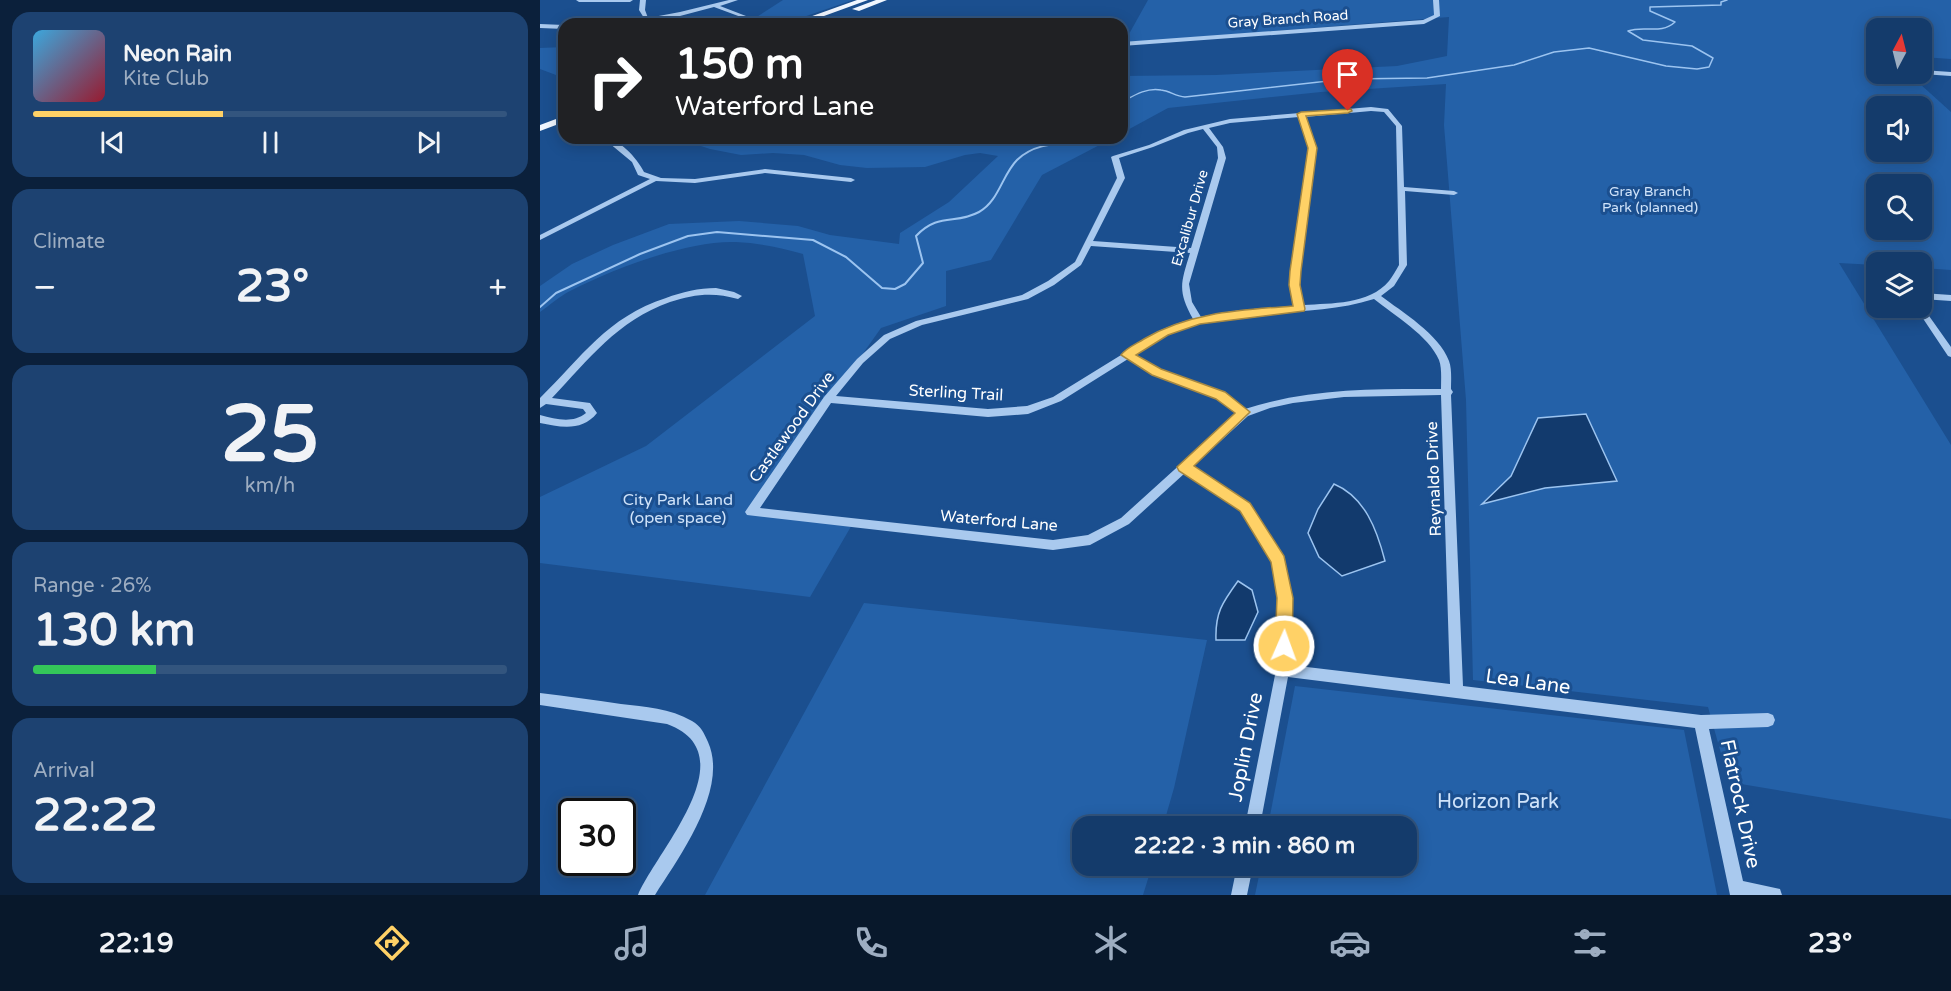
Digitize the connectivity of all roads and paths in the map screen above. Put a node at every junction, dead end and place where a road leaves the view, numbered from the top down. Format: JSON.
{"nodes":[{"id":1,"x":579,"y":0,"type":"edge"},
{"id":2,"x":630,"y":0,"type":"edge"},
{"id":3,"x":644,"y":0,"type":"edge"},
{"id":4,"x":735,"y":0,"type":"edge"},
{"id":5,"x":864,"y":0,"type":"edge"},
{"id":6,"x":883,"y":0,"type":"edge"},
{"id":7,"x":1436,"y":0,"type":"edge"},
{"id":8,"x":716,"y":6,"type":"junction"},
{"id":9,"x":743,"y":16,"type":"dead end"},
{"id":10,"x":647,"y":18,"type":"edge"},
{"id":11,"x":666,"y":18,"type":"edge"},
{"id":12,"x":812,"y":18,"type":"edge"},
{"id":13,"x":830,"y":18,"type":"edge"},
{"id":14,"x":540,"y":26,"type":"edge"},
{"id":15,"x":558,"y":27,"type":"edge"},
{"id":16,"x":1128,"y":44,"type":"edge"},
{"id":17,"x":1932,"y":73,"type":"edge"},
{"id":18,"x":1951,"y":74,"type":"edge"},
{"id":19,"x":558,"y":112,"type":"edge"},
{"id":20,"x":1301,"y":114,"type":"junction"},
{"id":21,"x":540,"y":119,"type":"edge"},
{"id":22,"x":558,"y":121,"type":"edge"},
{"id":23,"x":1204,"y":126,"type":"junction"},
{"id":24,"x":540,"y":128,"type":"edge"},
{"id":25,"x":614,"y":144,"type":"edge"},
{"id":26,"x":655,"y":179,"type":"junction"},
{"id":27,"x":851,"y":180,"type":"dead end"},
{"id":28,"x":1401,"y":189,"type":"junction"},
{"id":29,"x":1454,"y":193,"type":"dead end"},
{"id":30,"x":540,"y":238,"type":"edge"},
{"id":31,"x":1088,"y":243,"type":"junction"},
{"id":32,"x":1195,"y":251,"type":"junction"},
{"id":33,"x":738,"y":296,"type":"dead end"},
{"id":34,"x":1375,"y":296,"type":"junction"},
{"id":35,"x":1932,"y":297,"type":"edge"},
{"id":36,"x":1951,"y":298,"type":"edge"},
{"id":37,"x":1300,"y":309,"type":"junction"},
{"id":38,"x":1927,"y":318,"type":"edge"},
{"id":39,"x":1198,"y":320,"type":"junction"},
{"id":40,"x":1951,"y":354,"type":"edge"},
{"id":41,"x":1127,"y":355,"type":"junction"},
{"id":42,"x":1448,"y":392,"type":"junction"},
{"id":43,"x":828,"y":399,"type":"junction"},
{"id":44,"x":542,"y":402,"type":"edge"},
{"id":45,"x":1244,"y":412,"type":"junction"},
{"id":46,"x":540,"y":419,"type":"edge"},
{"id":47,"x":1184,"y":467,"type":"junction"},
{"id":48,"x":751,"y":512,"type":"joint"},
{"id":49,"x":1283,"y":670,"type":"junction"},
{"id":50,"x":1456,"y":692,"type":"junction"},
{"id":51,"x":540,"y":699,"type":"edge"},
{"id":52,"x":1768,"y":720,"type":"dead end"},
{"id":53,"x":1701,"y":722,"type":"junction"},
{"id":54,"x":1254,"y":816,"type":"edge"},
{"id":55,"x":1243,"y":876,"type":"edge"},
{"id":56,"x":1737,"y":892,"type":"edge"},
{"id":57,"x":646,"y":895,"type":"edge"},
{"id":58,"x":1239,"y":895,"type":"edge"},
{"id":59,"x":1774,"y":895,"type":"edge"}],
"edges":[{"from":1,"to":2,"type":"street"},
{"from":3,"to":10,"type":"street"},
{"from":4,"to":8,"type":"street"},
{"from":5,"to":12,"type":"main road"},
{"from":6,"to":13,"type":"main road"},
{"from":7,"to":16,"type":"street","name":"Gray Branch Road"},
{"from":8,"to":9,"type":"street"},
{"from":8,"to":11,"type":"street"},
{"from":14,"to":15,"type":"street"},
{"from":17,"to":18,"type":"street"},
{"from":19,"to":21,"type":"main road"},
{"from":20,"to":23,"type":"street"},
{"from":20,"to":28,"type":"street"},
{"from":20,"to":37,"type":"street"},
{"from":22,"to":24,"type":"main road"},
{"from":23,"to":31,"type":"street","name":"Castlewood Drive"},
{"from":23,"to":32,"type":"street","name":"Excalibur Drive"},
{"from":25,"to":26,"type":"street"},
{"from":26,"to":27,"type":"street"},
{"from":26,"to":30,"type":"street"},
{"from":28,"to":29,"type":"street"},
{"from":28,"to":34,"type":"street","name":"Sterling Trail"},
{"from":31,"to":32,"type":"street"},
{"from":31,"to":43,"type":"street","name":"Castlewood Drive"},
{"from":32,"to":39,"type":"street","name":"Excalibur Drive"},
{"from":33,"to":44,"type":"street"},
{"from":34,"to":37,"type":"street","name":"Sterling Trail"},
{"from":34,"to":42,"type":"street","name":"Reynaldo Drive"},
{"from":35,"to":36,"type":"street"},
{"from":37,"to":39,"type":"street","name":"Sterling Trail"},
{"from":38,"to":40,"type":"street"},
{"from":39,"to":41,"type":"street","name":"Sterling Trail"},
{"from":41,"to":43,"type":"street","name":"Sterling Trail"},
{"from":41,"to":45,"type":"street"},
{"from":42,"to":45,"type":"street","name":"Waterford Lane"},
{"from":42,"to":50,"type":"street","name":"Reynaldo Drive"},
{"from":43,"to":48,"type":"street","name":"Castlewood Drive"},
{"from":44,"to":46,"type":"street"},
{"from":45,"to":47,"type":"street","name":"Waterford Lane"},
{"from":47,"to":48,"type":"street","name":"Waterford Lane"},
{"from":47,"to":49,"type":"street","name":"Joplin Drive"},
{"from":49,"to":50,"type":"street","name":"Lea Lane"},
{"from":49,"to":54,"type":"street","name":"Joplin Drive"},
{"from":50,"to":53,"type":"street","name":"Lea Lane"},
{"from":51,"to":57,"type":"street"},
{"from":52,"to":53,"type":"street","name":"Lea Lane"},
{"from":53,"to":56,"type":"street","name":"Flatrock Drive"},
{"from":55,"to":58,"type":"street"},
{"from":56,"to":59,"type":"street"}]}
